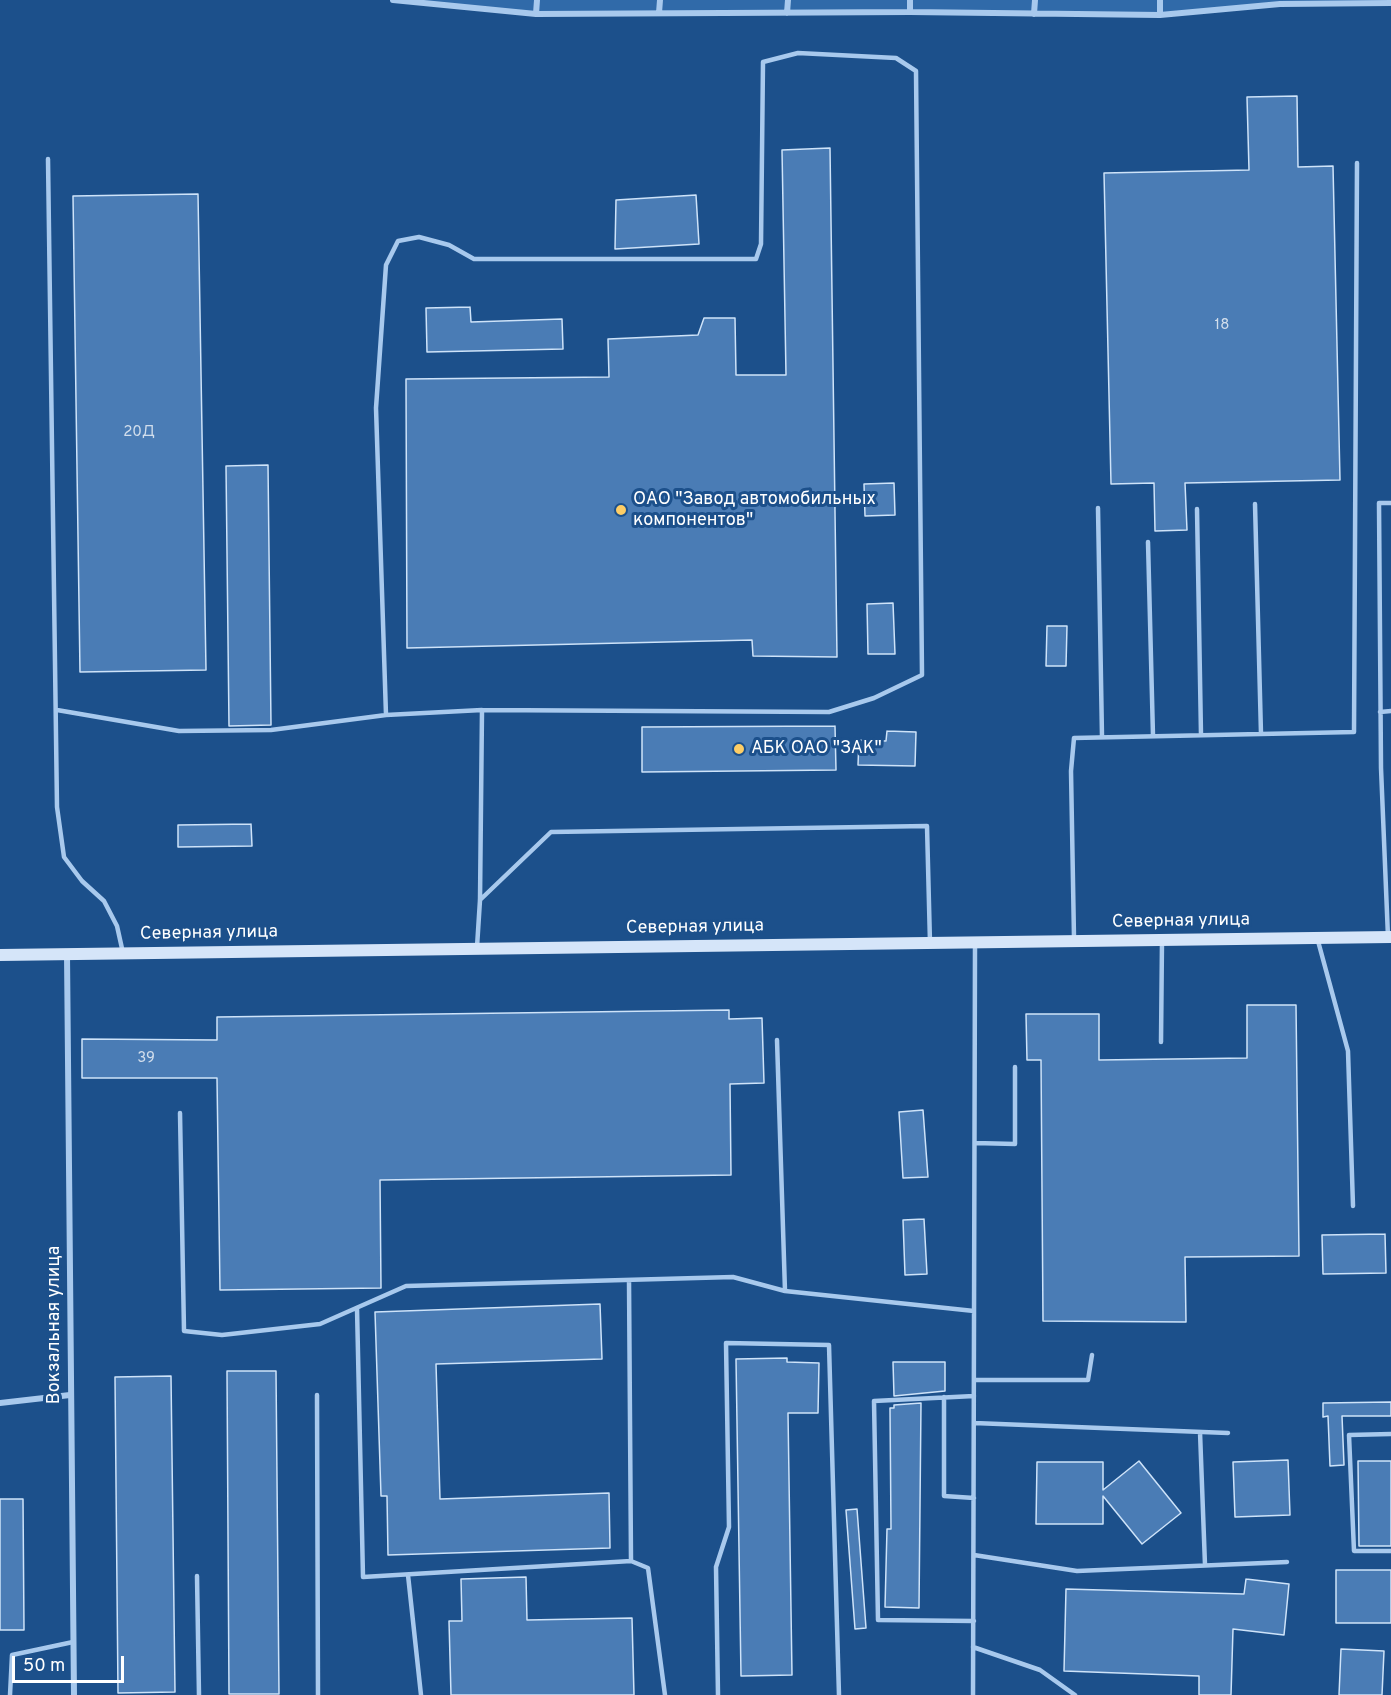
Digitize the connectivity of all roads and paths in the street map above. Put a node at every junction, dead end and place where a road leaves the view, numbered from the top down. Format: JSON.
{"nodes":[{"id":1,"x":393,"y":0,"type":"edge"},
{"id":2,"x":537,"y":0,"type":"edge"},
{"id":3,"x":660,"y":0,"type":"edge"},
{"id":4,"x":788,"y":0,"type":"edge"},
{"id":5,"x":910,"y":0,"type":"edge"},
{"id":6,"x":1035,"y":0,"type":"edge"},
{"id":7,"x":1160,"y":0,"type":"edge"},
{"id":8,"x":1280,"y":2,"type":"edge"},
{"id":9,"x":1391,"y":3,"type":"edge"},
{"id":10,"x":910,"y":12,"type":"junction"},
{"id":11,"x":787,"y":13,"type":"junction"},
{"id":12,"x":536,"y":14,"type":"junction"},
{"id":13,"x":659,"y":14,"type":"junction"},
{"id":14,"x":1034,"y":14,"type":"junction"},
{"id":15,"x":1160,"y":15,"type":"junction"},
{"id":16,"x":48,"y":159,"type":"dead end"},
{"id":17,"x":1357,"y":163,"type":"dead end"},
{"id":18,"x":1391,"y":503,"type":"edge"},
{"id":19,"x":1255,"y":504,"type":"dead end"},
{"id":20,"x":1098,"y":508,"type":"dead end"},
{"id":21,"x":1197,"y":509,"type":"dead end"},
{"id":22,"x":1148,"y":542,"type":"dead end"},
{"id":23,"x":57,"y":710,"type":"junction"},
{"id":24,"x":482,"y":710,"type":"junction"},
{"id":25,"x":1391,"y":711,"type":"edge"},
{"id":26,"x":1380,"y":712,"type":"junction"},
{"id":27,"x":386,"y":714,"type":"junction"},
{"id":28,"x":1261,"y":734,"type":"junction"},
{"id":29,"x":1201,"y":735,"type":"junction"},
{"id":30,"x":1152,"y":736,"type":"junction"},
{"id":31,"x":1102,"y":737,"type":"junction"},
{"id":32,"x":480,"y":900,"type":"junction"},
{"id":33,"x":1390,"y":937,"type":"edge"},
{"id":34,"x":1318,"y":938,"type":"junction"},
{"id":35,"x":1162,"y":940,"type":"junction"},
{"id":36,"x":1074,"y":941,"type":"junction"},
{"id":37,"x":975,"y":942,"type":"junction"},
{"id":38,"x":930,"y":943,"type":"junction"},
{"id":39,"x":477,"y":949,"type":"junction"},
{"id":40,"x":123,"y":953,"type":"junction"},
{"id":41,"x":67,"y":954,"type":"junction"},
{"id":42,"x":0,"y":955,"type":"edge"},
{"id":43,"x":777,"y":1040,"type":"dead end"},
{"id":44,"x":1161,"y":1042,"type":"dead end"},
{"id":45,"x":1015,"y":1067,"type":"dead end"},
{"id":46,"x":180,"y":1113,"type":"dead end"},
{"id":47,"x":975,"y":1143,"type":"junction"},
{"id":48,"x":1353,"y":1206,"type":"dead end"},
{"id":49,"x":629,"y":1280,"type":"junction"},
{"id":50,"x":785,"y":1291,"type":"junction"},
{"id":51,"x":357,"y":1308,"type":"junction"},
{"id":52,"x":974,"y":1311,"type":"junction"},
{"id":53,"x":1092,"y":1355,"type":"dead end"},
{"id":54,"x":974,"y":1380,"type":"junction"},
{"id":55,"x":70,"y":1395,"type":"junction"},
{"id":56,"x":317,"y":1395,"type":"dead end"},
{"id":57,"x":974,"y":1396,"type":"junction"},
{"id":58,"x":944,"y":1397,"type":"junction"},
{"id":59,"x":0,"y":1403,"type":"edge"},
{"id":60,"x":974,"y":1423,"type":"junction"},
{"id":61,"x":1200,"y":1432,"type":"junction"},
{"id":62,"x":1228,"y":1433,"type":"dead end"},
{"id":63,"x":1391,"y":1434,"type":"edge"},
{"id":64,"x":974,"y":1498,"type":"junction"},
{"id":65,"x":1391,"y":1551,"type":"edge"},
{"id":66,"x":974,"y":1555,"type":"junction"},
{"id":67,"x":631,"y":1561,"type":"junction"},
{"id":68,"x":1287,"y":1562,"type":"dead end"},
{"id":69,"x":1205,"y":1565,"type":"junction"},
{"id":70,"x":408,"y":1575,"type":"junction"},
{"id":71,"x":197,"y":1576,"type":"dead end"},
{"id":72,"x":974,"y":1621,"type":"junction"},
{"id":73,"x":73,"y":1642,"type":"junction"},
{"id":74,"x":973,"y":1647,"type":"junction"},
{"id":75,"x":10,"y":1695,"type":"edge"},
{"id":76,"x":74,"y":1695,"type":"edge"},
{"id":77,"x":199,"y":1695,"type":"edge"},
{"id":78,"x":318,"y":1695,"type":"edge"},
{"id":79,"x":421,"y":1695,"type":"edge"},
{"id":80,"x":665,"y":1695,"type":"edge"},
{"id":81,"x":718,"y":1695,"type":"edge"},
{"id":82,"x":838,"y":1695,"type":"edge"},
{"id":83,"x":973,"y":1695,"type":"edge"},
{"id":84,"x":1075,"y":1695,"type":"edge"}],
"edges":[{"from":1,"to":12,"type":"street"},
{"from":2,"to":12,"type":"street"},
{"from":3,"to":13,"type":"street"},
{"from":4,"to":11,"type":"street"},
{"from":5,"to":10,"type":"street"},
{"from":6,"to":14,"type":"street"},
{"from":7,"to":15,"type":"street"},
{"from":8,"to":9,"type":"street"},
{"from":8,"to":15,"type":"street"},
{"from":10,"to":11,"type":"street"},
{"from":10,"to":14,"type":"street"},
{"from":11,"to":13,"type":"street"},
{"from":12,"to":13,"type":"street"},
{"from":14,"to":15,"type":"street"},
{"from":16,"to":23,"type":"lane"},
{"from":17,"to":28,"type":"lane"},
{"from":18,"to":26,"type":"lane"},
{"from":19,"to":28,"type":"lane"},
{"from":20,"to":31,"type":"lane"},
{"from":21,"to":29,"type":"lane"},
{"from":22,"to":30,"type":"lane"},
{"from":23,"to":27,"type":"lane"},
{"from":23,"to":40,"type":"lane"},
{"from":24,"to":27,"type":"lane"},
{"from":24,"to":27,"type":"lane"},
{"from":24,"to":32,"type":"lane"},
{"from":25,"to":26,"type":"lane"},
{"from":26,"to":33,"type":"lane"},
{"from":28,"to":29,"type":"lane"},
{"from":29,"to":30,"type":"lane"},
{"from":30,"to":31,"type":"lane"},
{"from":31,"to":36,"type":"lane"},
{"from":32,"to":38,"type":"lane"},
{"from":32,"to":39,"type":"lane"},
{"from":33,"to":34,"type":"main road","name":"Северная улица"},
{"from":34,"to":35,"type":"main road","name":"Северная улица"},
{"from":34,"to":48,"type":"lane"},
{"from":35,"to":36,"type":"main road","name":"Северная улица"},
{"from":35,"to":44,"type":"lane"},
{"from":36,"to":37,"type":"main road","name":"Северная улица"},
{"from":37,"to":38,"type":"main road","name":"Северная улица"},
{"from":37,"to":47,"type":"lane"},
{"from":38,"to":39,"type":"main road","name":"Северная улица"},
{"from":39,"to":40,"type":"main road","name":"Северная улица"},
{"from":40,"to":41,"type":"main road","name":"Северная улица"},
{"from":41,"to":42,"type":"main road","name":"Северная улица"},
{"from":41,"to":55,"type":"street","name":"Вокзальная улица"},
{"from":43,"to":50,"type":"lane"},
{"from":45,"to":47,"type":"lane"},
{"from":46,"to":51,"type":"lane"},
{"from":47,"to":52,"type":"lane"},
{"from":49,"to":50,"type":"lane"},
{"from":49,"to":51,"type":"lane"},
{"from":49,"to":67,"type":"lane"},
{"from":50,"to":52,"type":"lane"},
{"from":51,"to":70,"type":"lane"},
{"from":52,"to":54,"type":"lane"},
{"from":53,"to":54,"type":"lane"},
{"from":54,"to":57,"type":"lane"},
{"from":55,"to":59,"type":"street"},
{"from":55,"to":73,"type":"street","name":"Вокзальная улица"},
{"from":56,"to":78,"type":"lane"},
{"from":57,"to":58,"type":"lane"},
{"from":57,"to":60,"type":"lane"},
{"from":58,"to":64,"type":"lane"},
{"from":58,"to":72,"type":"lane"},
{"from":60,"to":61,"type":"lane"},
{"from":60,"to":64,"type":"lane"},
{"from":61,"to":62,"type":"lane"},
{"from":61,"to":69,"type":"lane"},
{"from":63,"to":65,"type":"lane"},
{"from":64,"to":66,"type":"lane"},
{"from":66,"to":69,"type":"lane"},
{"from":66,"to":72,"type":"lane"},
{"from":67,"to":70,"type":"lane"},
{"from":67,"to":80,"type":"lane"},
{"from":68,"to":69,"type":"lane"},
{"from":70,"to":79,"type":"lane"},
{"from":71,"to":77,"type":"lane"},
{"from":72,"to":74,"type":"lane"},
{"from":73,"to":75,"type":"lane"},
{"from":73,"to":76,"type":"street","name":"Вокзальная улица"},
{"from":74,"to":83,"type":"lane"},
{"from":74,"to":84,"type":"lane"},
{"from":81,"to":82,"type":"lane"}]}
